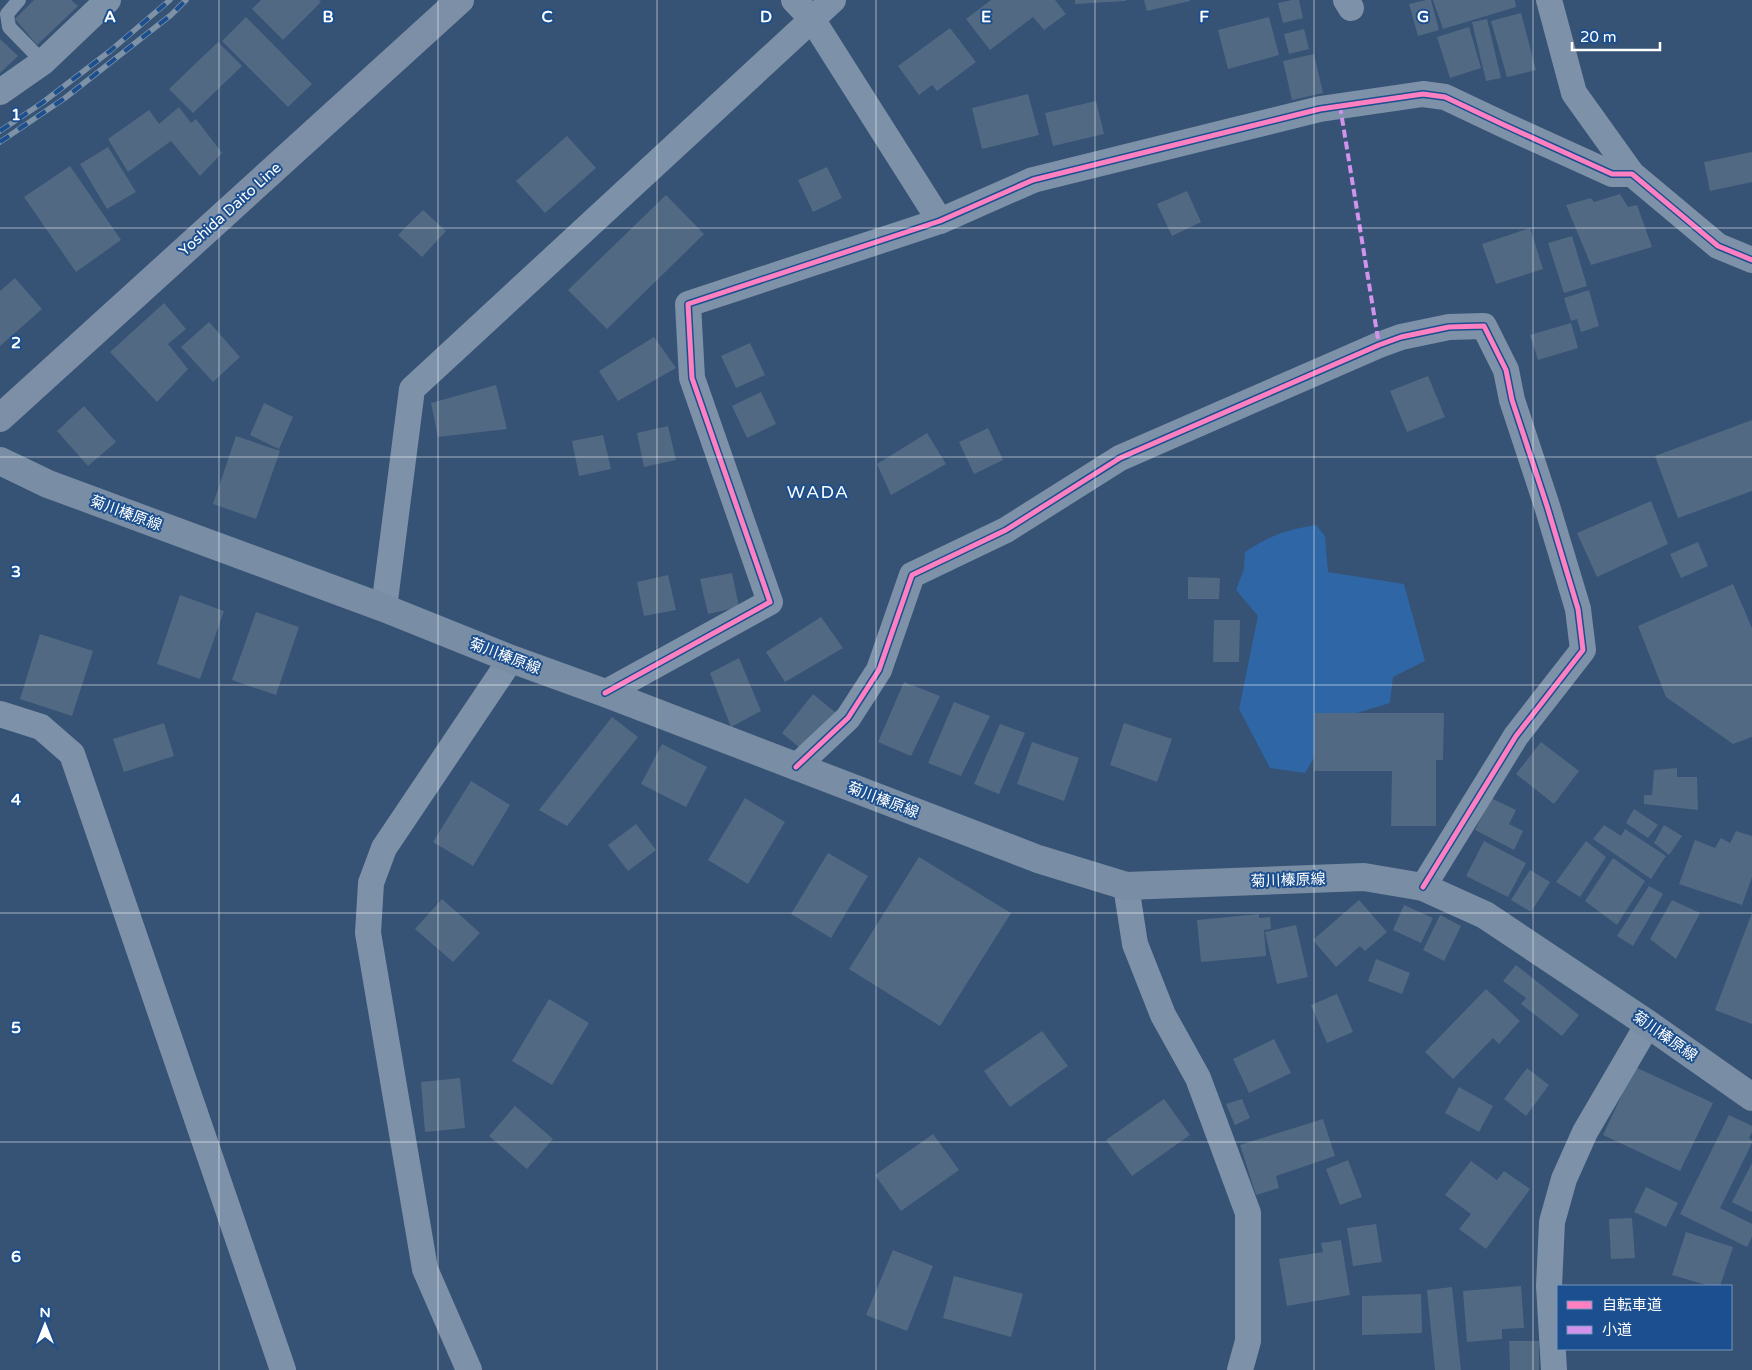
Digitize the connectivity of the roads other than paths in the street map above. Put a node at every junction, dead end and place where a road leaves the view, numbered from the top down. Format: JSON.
{"nodes":[{"id":1,"x":19,"y":0,"type":"edge"},
{"id":2,"x":108,"y":0,"type":"edge"},
{"id":3,"x":460,"y":0,"type":"edge"},
{"id":4,"x":794,"y":0,"type":"edge"},
{"id":5,"x":834,"y":0,"type":"edge"},
{"id":6,"x":1549,"y":0,"type":"edge"},
{"id":7,"x":812,"y":18,"type":"junction"},
{"id":8,"x":43,"y":62,"type":"junction"},
{"id":9,"x":0,"y":92,"type":"edge"},
{"id":10,"x":1632,"y":174,"type":"junction"},
{"id":11,"x":940,"y":221,"type":"junction"},
{"id":12,"x":1752,"y":260,"type":"edge"},
{"id":13,"x":0,"y":418,"type":"edge"},
{"id":14,"x":0,"y":461,"type":"edge"},
{"id":15,"x":384,"y":608,"type":"junction"},
{"id":16,"x":511,"y":659,"type":"junction"},
{"id":17,"x":605,"y":693,"type":"junction"},
{"id":18,"x":0,"y":714,"type":"edge"},
{"id":19,"x":796,"y":767,"type":"junction"},
{"id":20,"x":1126,"y":886,"type":"junction"},
{"id":21,"x":1423,"y":887,"type":"junction"},
{"id":22,"x":1648,"y":1024,"type":"junction"},
{"id":23,"x":1752,"y":1097,"type":"edge"},
{"id":24,"x":283,"y":1370,"type":"edge"},
{"id":25,"x":469,"y":1370,"type":"edge"},
{"id":26,"x":1240,"y":1370,"type":"edge"},
{"id":27,"x":1554,"y":1370,"type":"edge"}],
"edges":[{"from":1,"to":8,"type":"lane"},
{"from":2,"to":8,"type":"street"},
{"from":3,"to":13,"type":"main road","name":"Yoshida Daito Line"},
{"from":4,"to":7,"type":"street"},
{"from":5,"to":7,"type":"street"},
{"from":6,"to":10,"type":"street"},
{"from":7,"to":11,"type":"street"},
{"from":7,"to":15,"type":"street"},
{"from":8,"to":9,"type":"street"},
{"from":10,"to":11,"type":"street"},
{"from":10,"to":12,"type":"street"},
{"from":11,"to":17,"type":"street"},
{"from":14,"to":15,"type":"main road","name":"菊川榛原線"},
{"from":15,"to":16,"type":"main road","name":"菊川榛原線"},
{"from":16,"to":17,"type":"main road","name":"菊川榛原線"},
{"from":16,"to":25,"type":"street"},
{"from":17,"to":19,"type":"main road","name":"菊川榛原線"},
{"from":18,"to":24,"type":"street"},
{"from":19,"to":20,"type":"main road","name":"菊川榛原線"},
{"from":19,"to":21,"type":"street"},
{"from":20,"to":21,"type":"main road","name":"菊川榛原線"},
{"from":20,"to":26,"type":"street"},
{"from":21,"to":22,"type":"main road","name":"菊川榛原線"},
{"from":22,"to":23,"type":"main road","name":"菊川榛原線"},
{"from":22,"to":27,"type":"street"}]}
